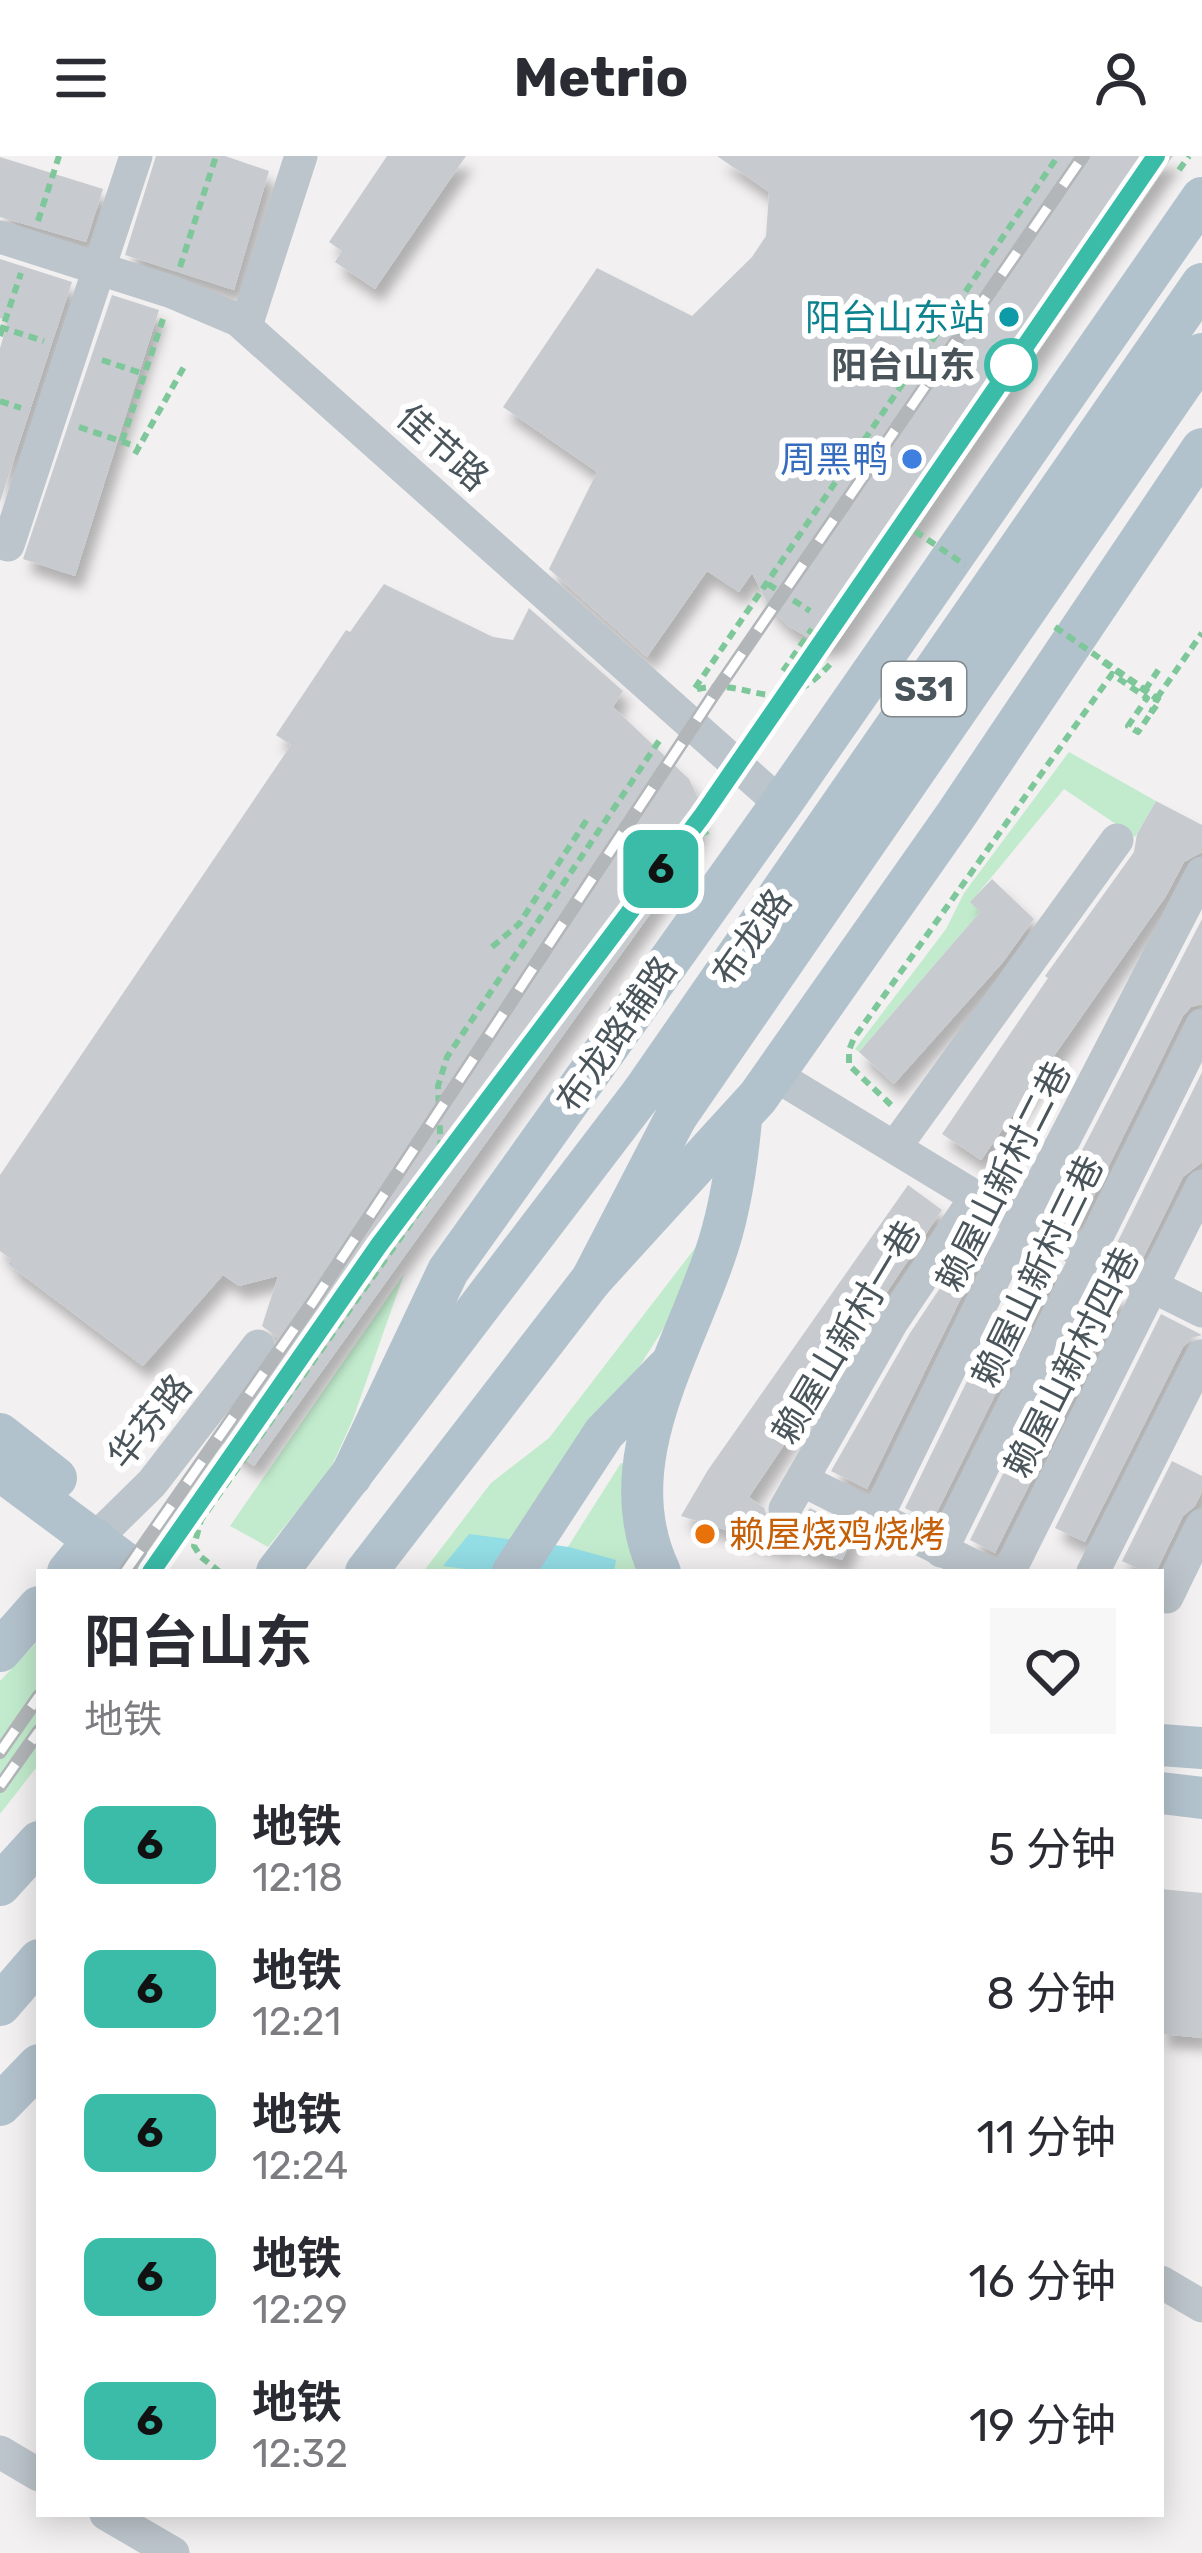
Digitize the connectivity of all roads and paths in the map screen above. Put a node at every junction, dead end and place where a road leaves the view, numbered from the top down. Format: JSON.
{"nodes":[{"id":1,"x":59,"y":156,"type":"edge"},
{"id":2,"x":136,"y":156,"type":"edge"},
{"id":3,"x":216,"y":156,"type":"edge"},
{"id":4,"x":301,"y":156,"type":"edge"},
{"id":5,"x":1058,"y":156,"type":"edge"},
{"id":6,"x":1189,"y":156,"type":"edge"},
{"id":7,"x":1189,"y":186,"type":"edge"},
{"id":8,"x":15,"y":242,"type":"edge"},
{"id":9,"x":99,"y":269,"type":"junction"},
{"id":10,"x":1202,"y":284,"type":"edge"},
{"id":11,"x":172,"y":292,"type":"junction"},
{"id":12,"x":246,"y":326,"type":"junction"},
{"id":13,"x":0,"y":336,"type":"edge"},
{"id":14,"x":1202,"y":354,"type":"edge"},
{"id":15,"x":185,"y":365,"type":"dead end"},
{"id":16,"x":122,"y":441,"type":"dead end"},
{"id":17,"x":1202,"y":449,"type":"edge"},
{"id":18,"x":135,"y":454,"type":"dead end"},
{"id":19,"x":932,"y":520,"type":"dead end"},
{"id":20,"x":919,"y":539,"type":"dead end"},
{"id":21,"x":8,"y":545,"type":"dead end"},
{"id":22,"x":767,"y":583,"type":"junction"},
{"id":23,"x":810,"y":611,"type":"dead end"},
{"id":24,"x":812,"y":629,"type":"dead end"},
{"id":25,"x":1202,"y":633,"type":"edge"},
{"id":26,"x":838,"y":656,"type":"dead end"},
{"id":27,"x":1103,"y":662,"type":"dead end"},
{"id":28,"x":1159,"y":668,"type":"dead end"},
{"id":29,"x":783,"y":671,"type":"dead end"},
{"id":30,"x":1148,"y":692,"type":"junction"},
{"id":31,"x":1141,"y":707,"type":"junction"},
{"id":32,"x":673,"y":720,"type":"dead end"},
{"id":33,"x":782,"y":804,"type":"junction"},
{"id":34,"x":588,"y":818,"type":"dead end"},
{"id":35,"x":708,"y":831,"type":"dead end"},
{"id":36,"x":612,"y":839,"type":"dead end"},
{"id":37,"x":1117,"y":840,"type":"dead end"},
{"id":38,"x":1202,"y":873,"type":"edge"},
{"id":39,"x":661,"y":884,"type":"junction"},
{"id":40,"x":492,"y":947,"type":"dead end"},
{"id":41,"x":887,"y":974,"type":"dead end"},
{"id":42,"x":895,"y":982,"type":"junction"},
{"id":43,"x":1202,"y":1025,"type":"edge"},
{"id":44,"x":775,"y":1075,"type":"junction"},
{"id":45,"x":659,"y":1104,"type":"junction"},
{"id":46,"x":741,"y":1120,"type":"junction"},
{"id":47,"x":903,"y":1135,"type":"junction"},
{"id":48,"x":442,"y":1180,"type":"junction"},
{"id":49,"x":1202,"y":1186,"type":"edge"},
{"id":50,"x":976,"y":1197,"type":"junction"},
{"id":51,"x":1022,"y":1221,"type":"junction"},
{"id":52,"x":1089,"y":1254,"type":"junction"},
{"id":53,"x":592,"y":1280,"type":"junction"},
{"id":54,"x":1152,"y":1286,"type":"junction"},
{"id":55,"x":1202,"y":1311,"type":"edge"},
{"id":56,"x":258,"y":1346,"type":"dead end"},
{"id":57,"x":1202,"y":1356,"type":"edge"},
{"id":58,"x":674,"y":1362,"type":"junction"},
{"id":59,"x":0,"y":1435,"type":"edge"},
{"id":60,"x":0,"y":1470,"type":"edge"},
{"id":61,"x":351,"y":1476,"type":"junction"},
{"id":62,"x":877,"y":1517,"type":"junction"},
{"id":63,"x":1202,"y":1525,"type":"edge"},
{"id":64,"x":95,"y":1539,"type":"junction"},
{"id":65,"x":941,"y":1551,"type":"junction"},
{"id":66,"x":282,"y":1566,"type":"edge"},
{"id":67,"x":70,"y":1569,"type":"edge"},
{"id":68,"x":133,"y":1569,"type":"edge"},
{"id":69,"x":216,"y":1569,"type":"edge"},
{"id":70,"x":368,"y":1569,"type":"edge"},
{"id":71,"x":515,"y":1569,"type":"edge"},
{"id":72,"x":659,"y":1569,"type":"edge"},
{"id":73,"x":980,"y":1569,"type":"edge"},
{"id":74,"x":1010,"y":1569,"type":"edge"},
{"id":75,"x":1095,"y":1569,"type":"edge"},
{"id":76,"x":1164,"y":1597,"type":"edge"},
{"id":77,"x":1202,"y":1600,"type":"edge"},
{"id":78,"x":36,"y":1610,"type":"edge"},
{"id":79,"x":0,"y":1652,"type":"edge"},
{"id":80,"x":1164,"y":1745,"type":"edge"},
{"id":81,"x":1202,"y":1748,"type":"edge"},
{"id":82,"x":1164,"y":1793,"type":"edge"},
{"id":83,"x":1202,"y":1798,"type":"edge"},
{"id":84,"x":36,"y":1845,"type":"edge"},
{"id":85,"x":0,"y":1885,"type":"edge"},
{"id":86,"x":36,"y":1963,"type":"edge"},
{"id":87,"x":0,"y":2005,"type":"edge"},
{"id":88,"x":36,"y":2068,"type":"edge"},
{"id":89,"x":0,"y":2105,"type":"edge"},
{"id":90,"x":1164,"y":2284,"type":"edge"},
{"id":91,"x":1202,"y":2306,"type":"edge"},
{"id":92,"x":0,"y":2452,"type":"edge"},
{"id":93,"x":36,"y":2473,"type":"edge"},
{"id":94,"x":111,"y":2517,"type":"edge"},
{"id":95,"x":172,"y":2553,"type":"edge"}],
"edges":[{"from":1,"to":8,"type":"path"},
{"from":2,"to":9,"type":"street"},
{"from":3,"to":11,"type":"path"},
{"from":4,"to":12,"type":"street"},
{"from":5,"to":22,"type":"path"},
{"from":6,"to":7,"type":"path"},
{"from":7,"to":33,"type":"main road","name":"布龙路辅路"},
{"from":8,"to":9,"type":"street","name":"佳节路"},
{"from":8,"to":13,"type":"path"},
{"from":9,"to":11,"type":"street","name":"佳节路"},
{"from":9,"to":21,"type":"street"},
{"from":10,"to":45,"type":"main road","name":"布龙路","number":"S31","bridge":true},
{"from":11,"to":12,"type":"street","name":"佳节路"},
{"from":11,"to":16,"type":"path"},
{"from":12,"to":33,"type":"street","name":"佳节路"},
{"from":14,"to":45,"type":"main road","name":"布龙路","number":"S31","bridge":true},
{"from":15,"to":18,"type":"path"},
{"from":17,"to":44,"type":"main road"},
{"from":19,"to":20,"type":"path"},
{"from":22,"to":23,"type":"path"},
{"from":22,"to":26,"type":"path"},
{"from":24,"to":29,"type":"path"},
{"from":25,"to":31,"type":"path","bridge":true},
{"from":27,"to":30,"type":"path"},
{"from":28,"to":30,"type":"path"},
{"from":30,"to":31,"type":"path"},
{"from":30,"to":31,"type":"path"},
{"from":31,"to":42,"type":"path"},
{"from":32,"to":48,"type":"path"},
{"from":33,"to":61,"type":"main road","name":"布龙路辅路"},
{"from":34,"to":40,"type":"path"},
{"from":35,"to":39,"type":"path"},
{"from":36,"to":39,"type":"path"},
{"from":37,"to":47,"type":"street"},
{"from":38,"to":51,"type":"street","name":"赖屋山新村二巷"},
{"from":39,"to":48,"type":"path"},
{"from":41,"to":42,"type":"path"},
{"from":42,"to":47,"type":"path"},
{"from":43,"to":52,"type":"street","name":"赖屋山新村三巷"},
{"from":44,"to":46,"type":"main road"},
{"from":44,"to":47,"type":"street"},
{"from":45,"to":53,"type":"main road","name":"布龙路","number":"S31"},
{"from":45,"to":61,"type":"main road","name":"布龙路","number":"S31"},
{"from":46,"to":53,"type":"main road"},
{"from":46,"to":58,"type":"main road"},
{"from":47,"to":50,"type":"street"},
{"from":48,"to":69,"type":"path"},
{"from":49,"to":54,"type":"street","name":"赖屋山新村四巷"},
{"from":50,"to":51,"type":"street"},
{"from":50,"to":62,"type":"street","name":"赖屋山新村一巷"},
{"from":51,"to":52,"type":"street"},
{"from":51,"to":62,"type":"street","name":"赖屋山新村二巷"},
{"from":52,"to":54,"type":"street"},
{"from":52,"to":65,"type":"street","name":"赖屋山新村三巷"},
{"from":53,"to":70,"type":"main road","name":"布龙路","number":"S31"},
{"from":54,"to":55,"type":"street"},
{"from":54,"to":74,"type":"street","name":"赖屋山新村四巷"},
{"from":56,"to":64,"type":"street","name":"华芬路"},
{"from":57,"to":75,"type":"street"},
{"from":58,"to":71,"type":"main road"},
{"from":58,"to":72,"type":"main road"},
{"from":59,"to":64,"type":"main road"},
{"from":60,"to":64,"type":"main road"},
{"from":61,"to":66,"type":"main road","name":"布龙路","number":"S31"},
{"from":62,"to":65,"type":"street"},
{"from":63,"to":76,"type":"street"},
{"from":64,"to":67,"type":"main road"},
{"from":64,"to":68,"type":"main road"},
{"from":65,"to":73,"type":"street"},
{"from":76,"to":77,"type":"street"},
{"from":78,"to":79,"type":"main road"},
{"from":80,"to":81,"type":"main road"},
{"from":82,"to":83,"type":"main road"},
{"from":84,"to":85,"type":"main road"},
{"from":86,"to":87,"type":"main road"},
{"from":88,"to":89,"type":"main road"},
{"from":90,"to":91,"type":"street"},
{"from":92,"to":93,"type":"street"},
{"from":94,"to":95,"type":"street"}]}
